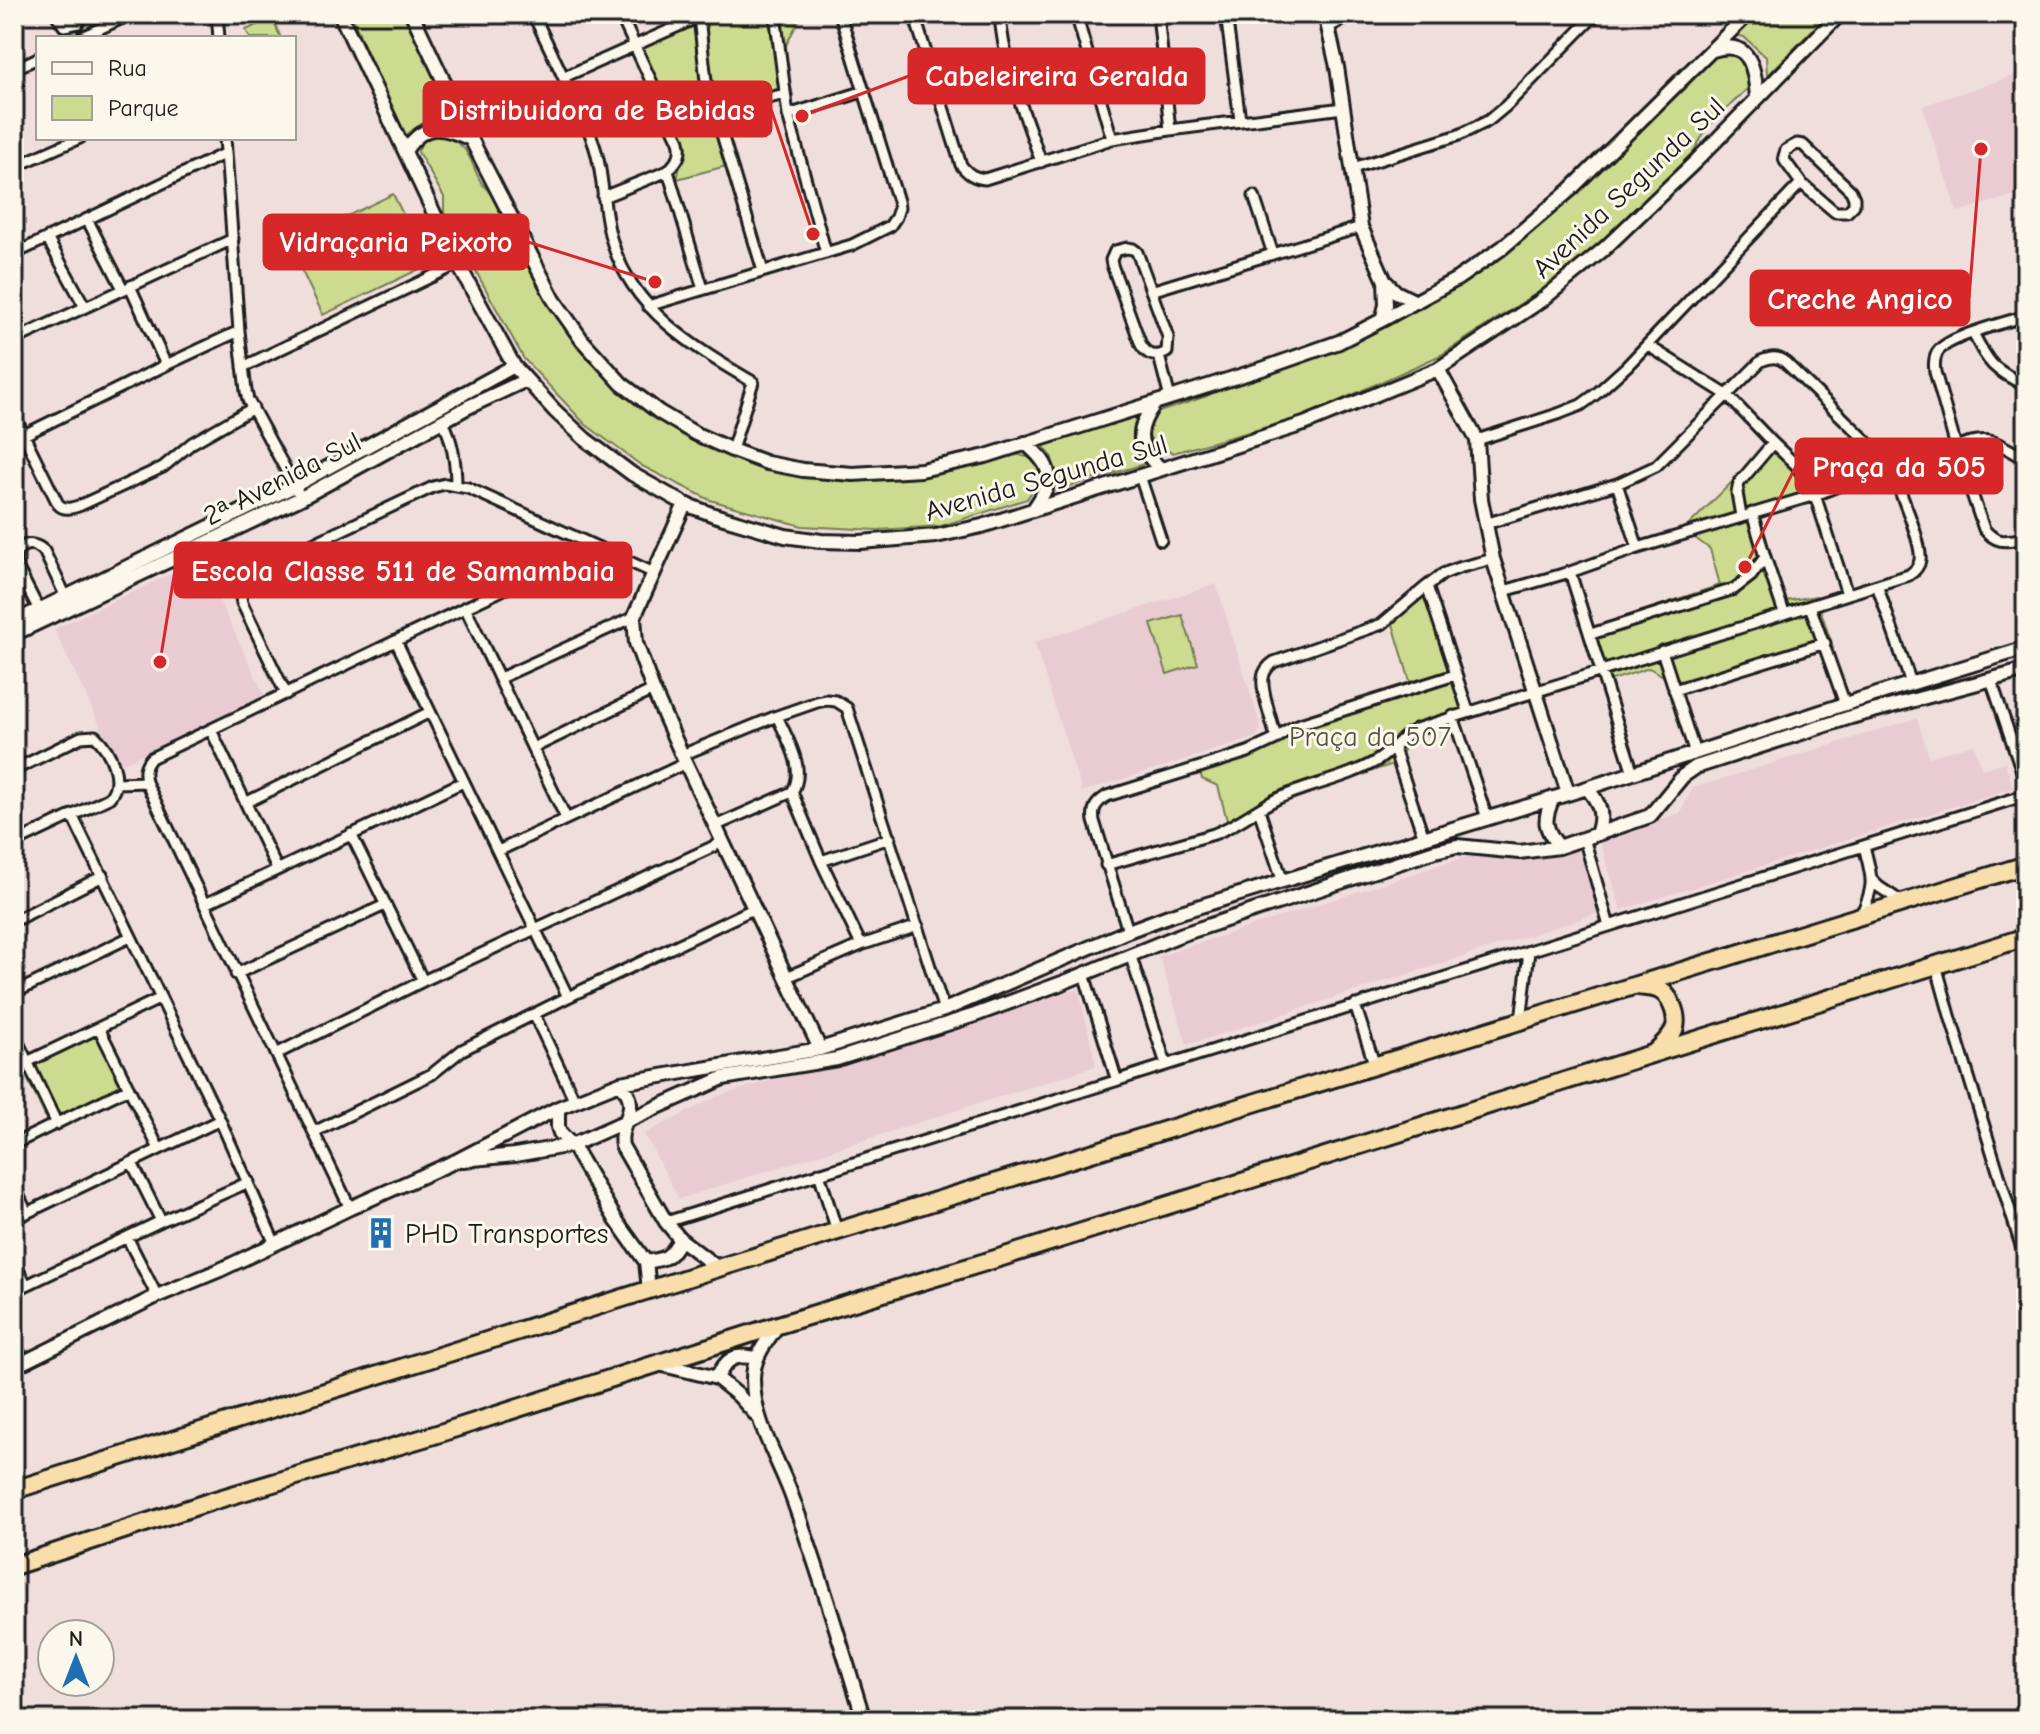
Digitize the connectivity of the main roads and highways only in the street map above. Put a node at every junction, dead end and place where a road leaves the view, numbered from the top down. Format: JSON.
{"nodes":[{"id":1,"x":2026,"y":865,"type":"edge"},
{"id":2,"x":2026,"y":937,"type":"edge"},
{"id":3,"x":1634,"y":986,"type":"junction"},
{"id":4,"x":1654,"y":1053,"type":"junction"},
{"id":5,"x":14,"y":1490,"type":"edge"},
{"id":6,"x":14,"y":1566,"type":"edge"}],
"edges":[{"from":1,"to":3,"type":"highway"},
{"from":2,"to":4,"type":"highway"},
{"from":3,"to":4,"type":"highway"},
{"from":3,"to":5,"type":"highway"},
{"from":4,"to":6,"type":"highway"}]}
